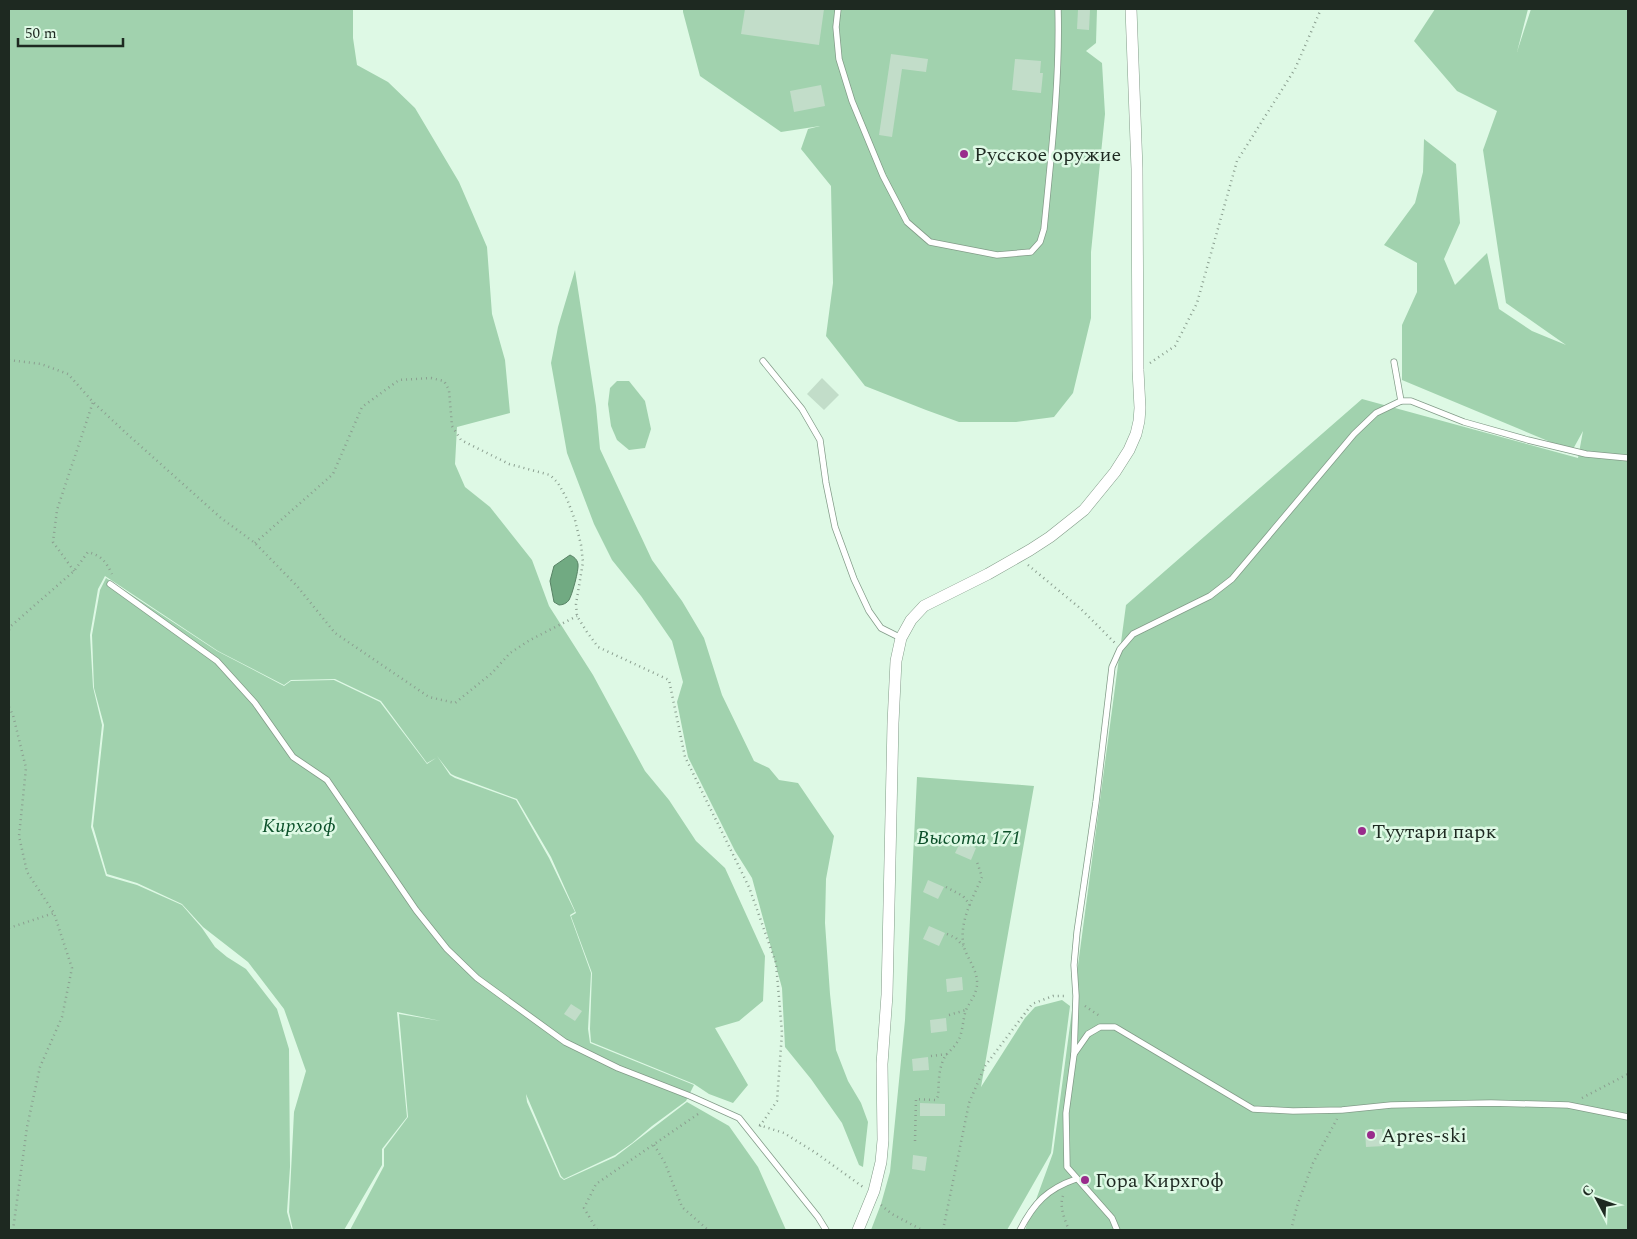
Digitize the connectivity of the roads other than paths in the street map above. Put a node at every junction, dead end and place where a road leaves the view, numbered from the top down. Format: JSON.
{"nodes":[{"id":1,"x":838,"y":9,"type":"edge"},
{"id":2,"x":1058,"y":9,"type":"edge"},
{"id":3,"x":1131,"y":9,"type":"edge"},
{"id":4,"x":763,"y":361,"type":"dead end"},
{"id":5,"x":1394,"y":362,"type":"dead end"},
{"id":6,"x":1401,"y":401,"type":"junction"},
{"id":7,"x":1628,"y":458,"type":"edge"},
{"id":8,"x":110,"y":584,"type":"road end"},
{"id":9,"x":901,"y":638,"type":"junction"},
{"id":10,"x":1074,"y":1054,"type":"junction"},
{"id":11,"x":1628,"y":1117,"type":"edge"},
{"id":12,"x":1076,"y":1179,"type":"junction"},
{"id":13,"x":826,"y":1230,"type":"edge"},
{"id":14,"x":858,"y":1230,"type":"edge"},
{"id":15,"x":1020,"y":1230,"type":"edge"},
{"id":16,"x":1117,"y":1230,"type":"edge"}],
"edges":[{"from":1,"to":2,"type":"lane"},
{"from":3,"to":9,"type":"street"},
{"from":4,"to":9,"type":"lane"},
{"from":5,"to":6,"type":"lane"},
{"from":6,"to":7,"type":"lane"},
{"from":6,"to":10,"type":"lane"},
{"from":8,"to":13,"type":"lane"},
{"from":9,"to":14,"type":"street"},
{"from":10,"to":11,"type":"lane"},
{"from":10,"to":12,"type":"lane"},
{"from":12,"to":15,"type":"lane"},
{"from":12,"to":16,"type":"lane"}]}
